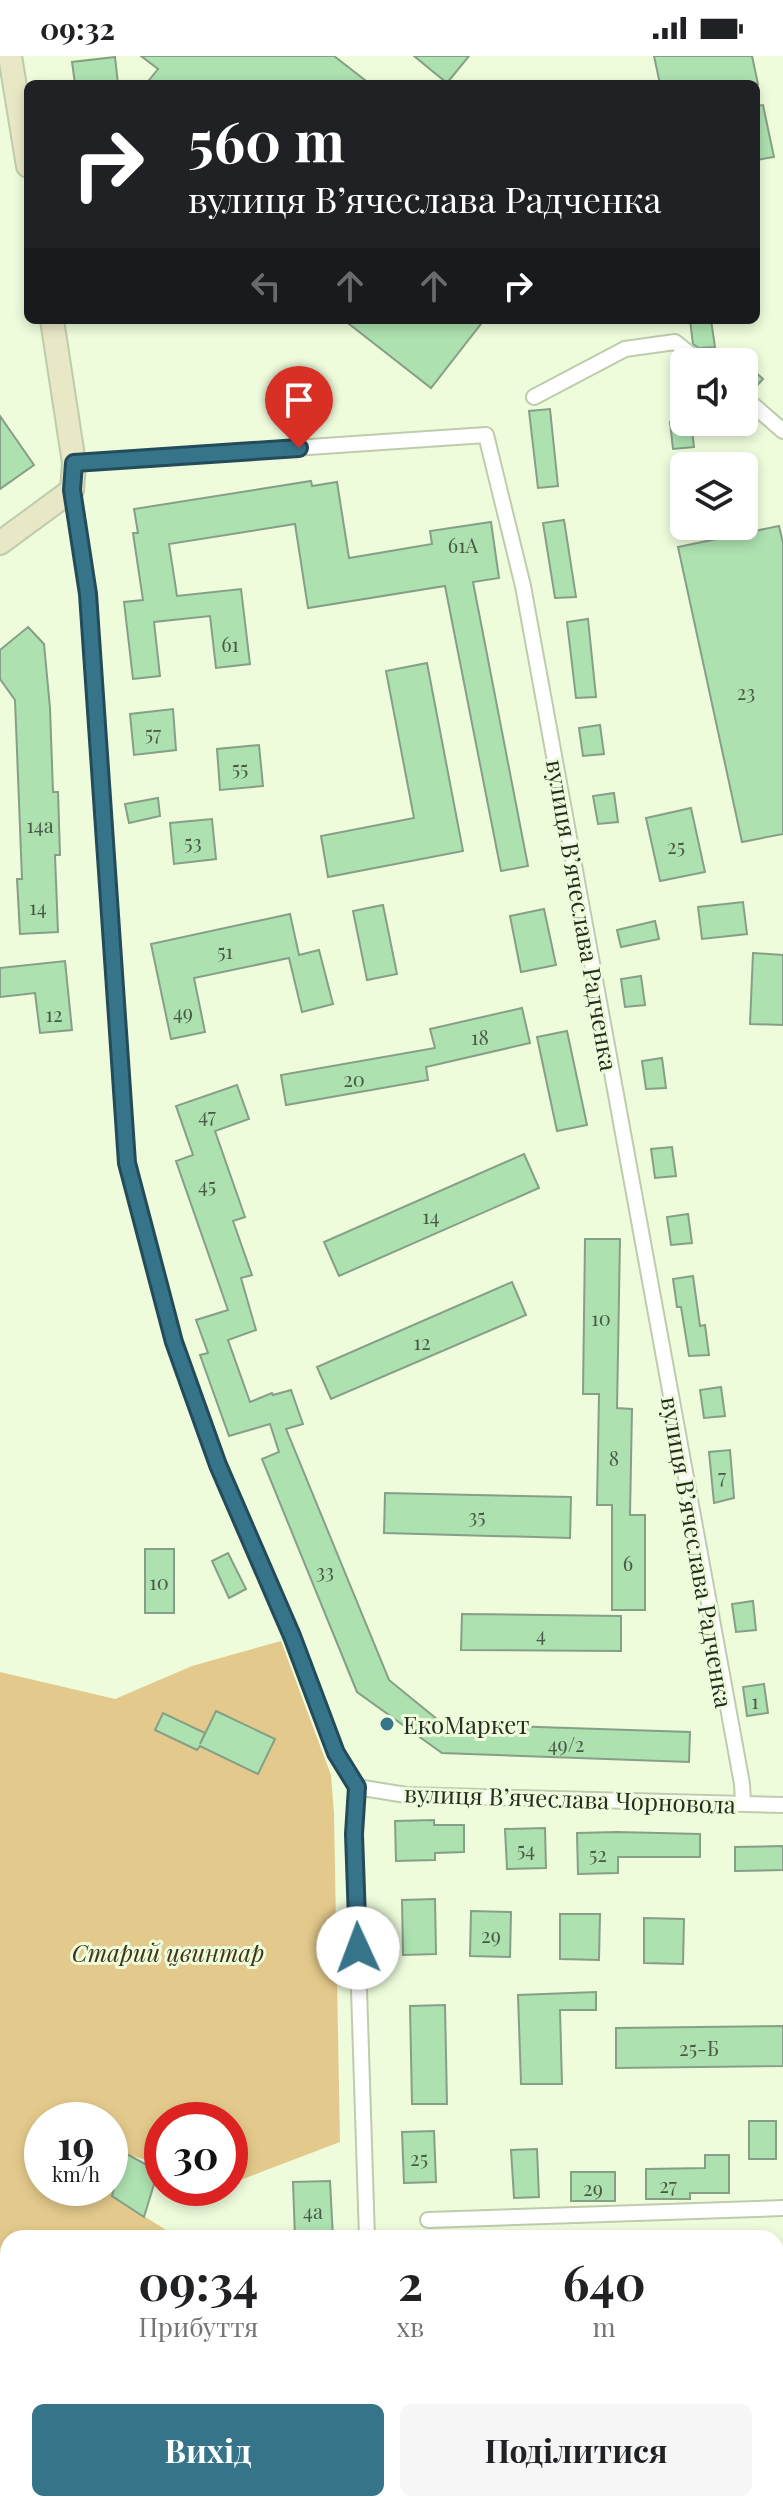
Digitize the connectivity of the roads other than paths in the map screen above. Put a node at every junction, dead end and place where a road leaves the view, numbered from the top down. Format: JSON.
{"nodes":[{"id":1,"x":10,"y":56,"type":"edge"},
{"id":2,"x":24,"y":142,"type":"edge"},
{"id":3,"x":53,"y":324,"type":"edge"},
{"id":4,"x":682,"y":348,"type":"edge"},
{"id":5,"x":534,"y":397,"type":"dead end"},
{"id":6,"x":758,"y":409,"type":"edge"},
{"id":7,"x":783,"y":431,"type":"edge"},
{"id":8,"x":74,"y":463,"type":"junction"},
{"id":9,"x":72,"y":490,"type":"junction"},
{"id":10,"x":0,"y":543,"type":"edge"},
{"id":11,"x":357,"y":1787,"type":"junction"},
{"id":12,"x":743,"y":1802,"type":"junction"},
{"id":13,"x":783,"y":1805,"type":"edge"},
{"id":14,"x":783,"y":2208,"type":"edge"},
{"id":15,"x":428,"y":2220,"type":"dead end"},
{"id":16,"x":367,"y":2230,"type":"edge"}],
"edges":[{"from":1,"to":2,"type":"street"},
{"from":3,"to":8,"type":"street"},
{"from":4,"to":5,"type":"street"},
{"from":6,"to":7,"type":"street"},
{"from":8,"to":9,"type":"street"},
{"from":8,"to":12,"type":"street","name":"вулиця Вʼячеслава Радченка"},
{"from":9,"to":10,"type":"street"},
{"from":9,"to":11,"type":"street"},
{"from":11,"to":12,"type":"street","name":"вулиця Вʼячеслава Чорновола"},
{"from":11,"to":16,"type":"street"},
{"from":12,"to":13,"type":"street","name":"вулиця Вʼячеслава Чорновола"},
{"from":14,"to":15,"type":"street"}]}
